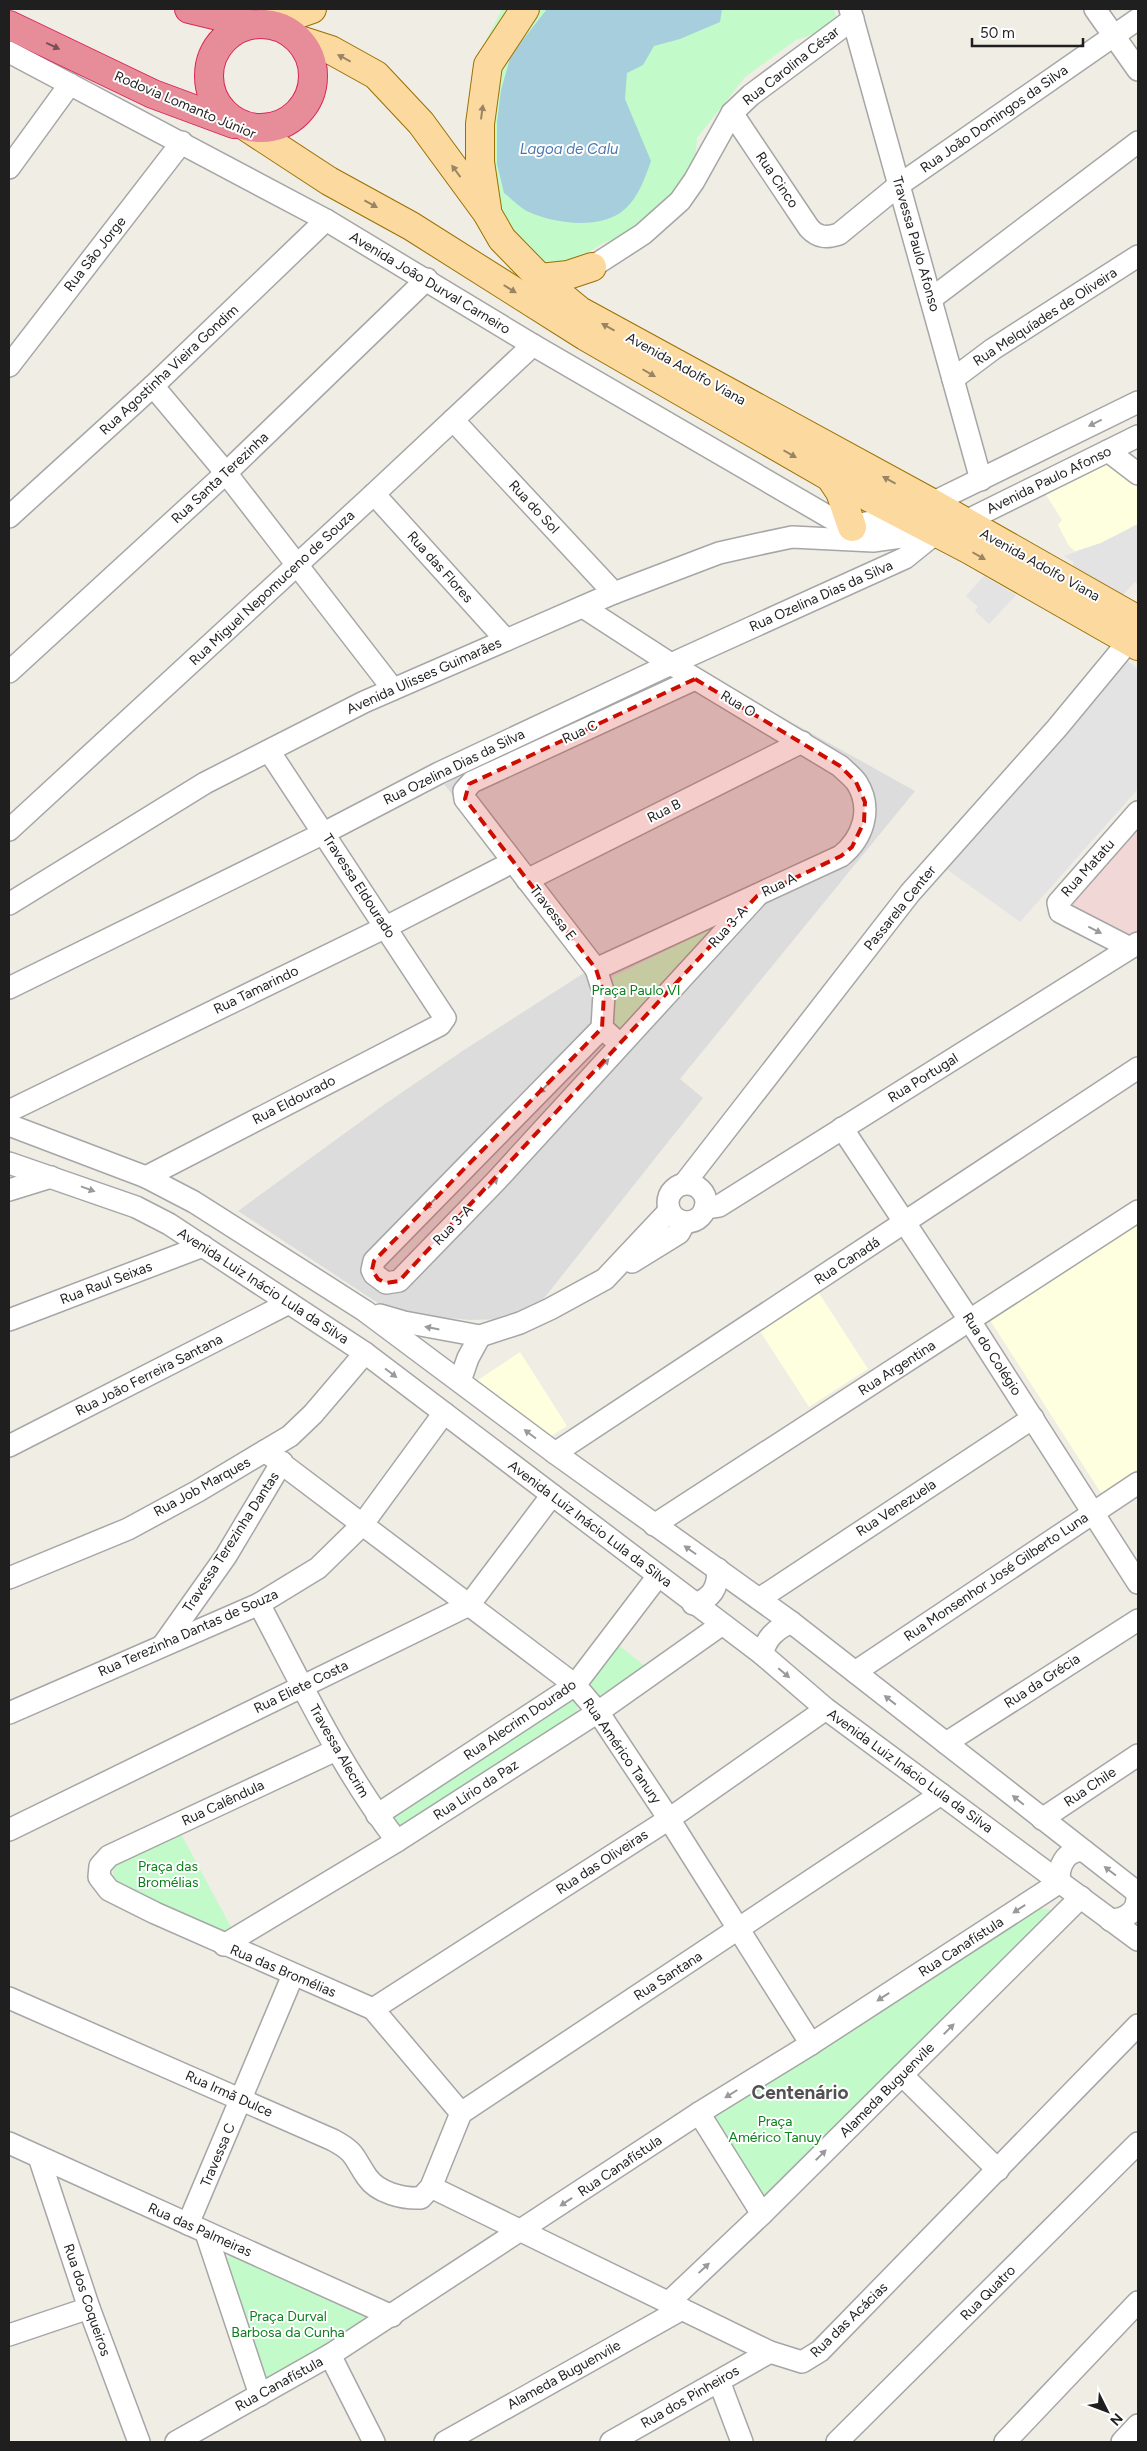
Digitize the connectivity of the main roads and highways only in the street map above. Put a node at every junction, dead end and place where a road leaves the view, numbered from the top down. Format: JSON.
{"nodes":[{"id":1,"x":189,"y":9,"type":"edge"},
{"id":2,"x":312,"y":9,"type":"edge"},
{"id":3,"x":525,"y":9,"type":"edge"},
{"id":4,"x":260,"y":24,"type":"junction"},
{"id":5,"x":9,"y":25,"type":"edge"},
{"id":6,"x":300,"y":40,"type":"junction"},
{"id":7,"x":245,"y":126,"type":"junction"},
{"id":8,"x":329,"y":181,"type":"joint"},
{"id":9,"x":487,"y":213,"type":"junction"},
{"id":10,"x":540,"y":278,"type":"junction"},
{"id":11,"x":580,"y":311,"type":"junction"},
{"id":12,"x":830,"y":477,"type":"junction"},
{"id":13,"x":856,"y":532,"type":"road end"},
{"id":14,"x":1136,"y":628,"type":"edge"}],
"edges":[{"from":1,"to":4,"type":"highway"},
{"from":2,"to":4,"type":"main road"},
{"from":9,"to":3,"type":"main road","one_way":true},
{"from":4,"to":6,"type":"highway"},
{"from":4,"to":7,"type":"highway"},
{"from":5,"to":7,"type":"highway","name":"Rodovia Lomanto Júnior","one_way":true},
{"from":6,"to":7,"type":"highway"},
{"from":9,"to":6,"type":"main road","name":"Avenida Adolfo Viana","one_way":true},
{"from":7,"to":8,"type":"main road","name":"Rodovia Lomanto Júnior"},
{"from":8,"to":12,"type":"main road","name":"Avenida Adolfo Viana","one_way":true},
{"from":9,"to":10,"type":"main road","name":"Avenida Adolfo Viana"},
{"from":10,"to":11,"type":"main road","name":"Avenida Adolfo Viana"},
{"from":10,"to":11,"type":"main road"},
{"from":14,"to":11,"type":"main road","name":"Avenida Adolfo Viana","one_way":true},
{"from":12,"to":13,"type":"main road"},
{"from":12,"to":14,"type":"main road","name":"Avenida Adolfo Viana","one_way":true}]}
